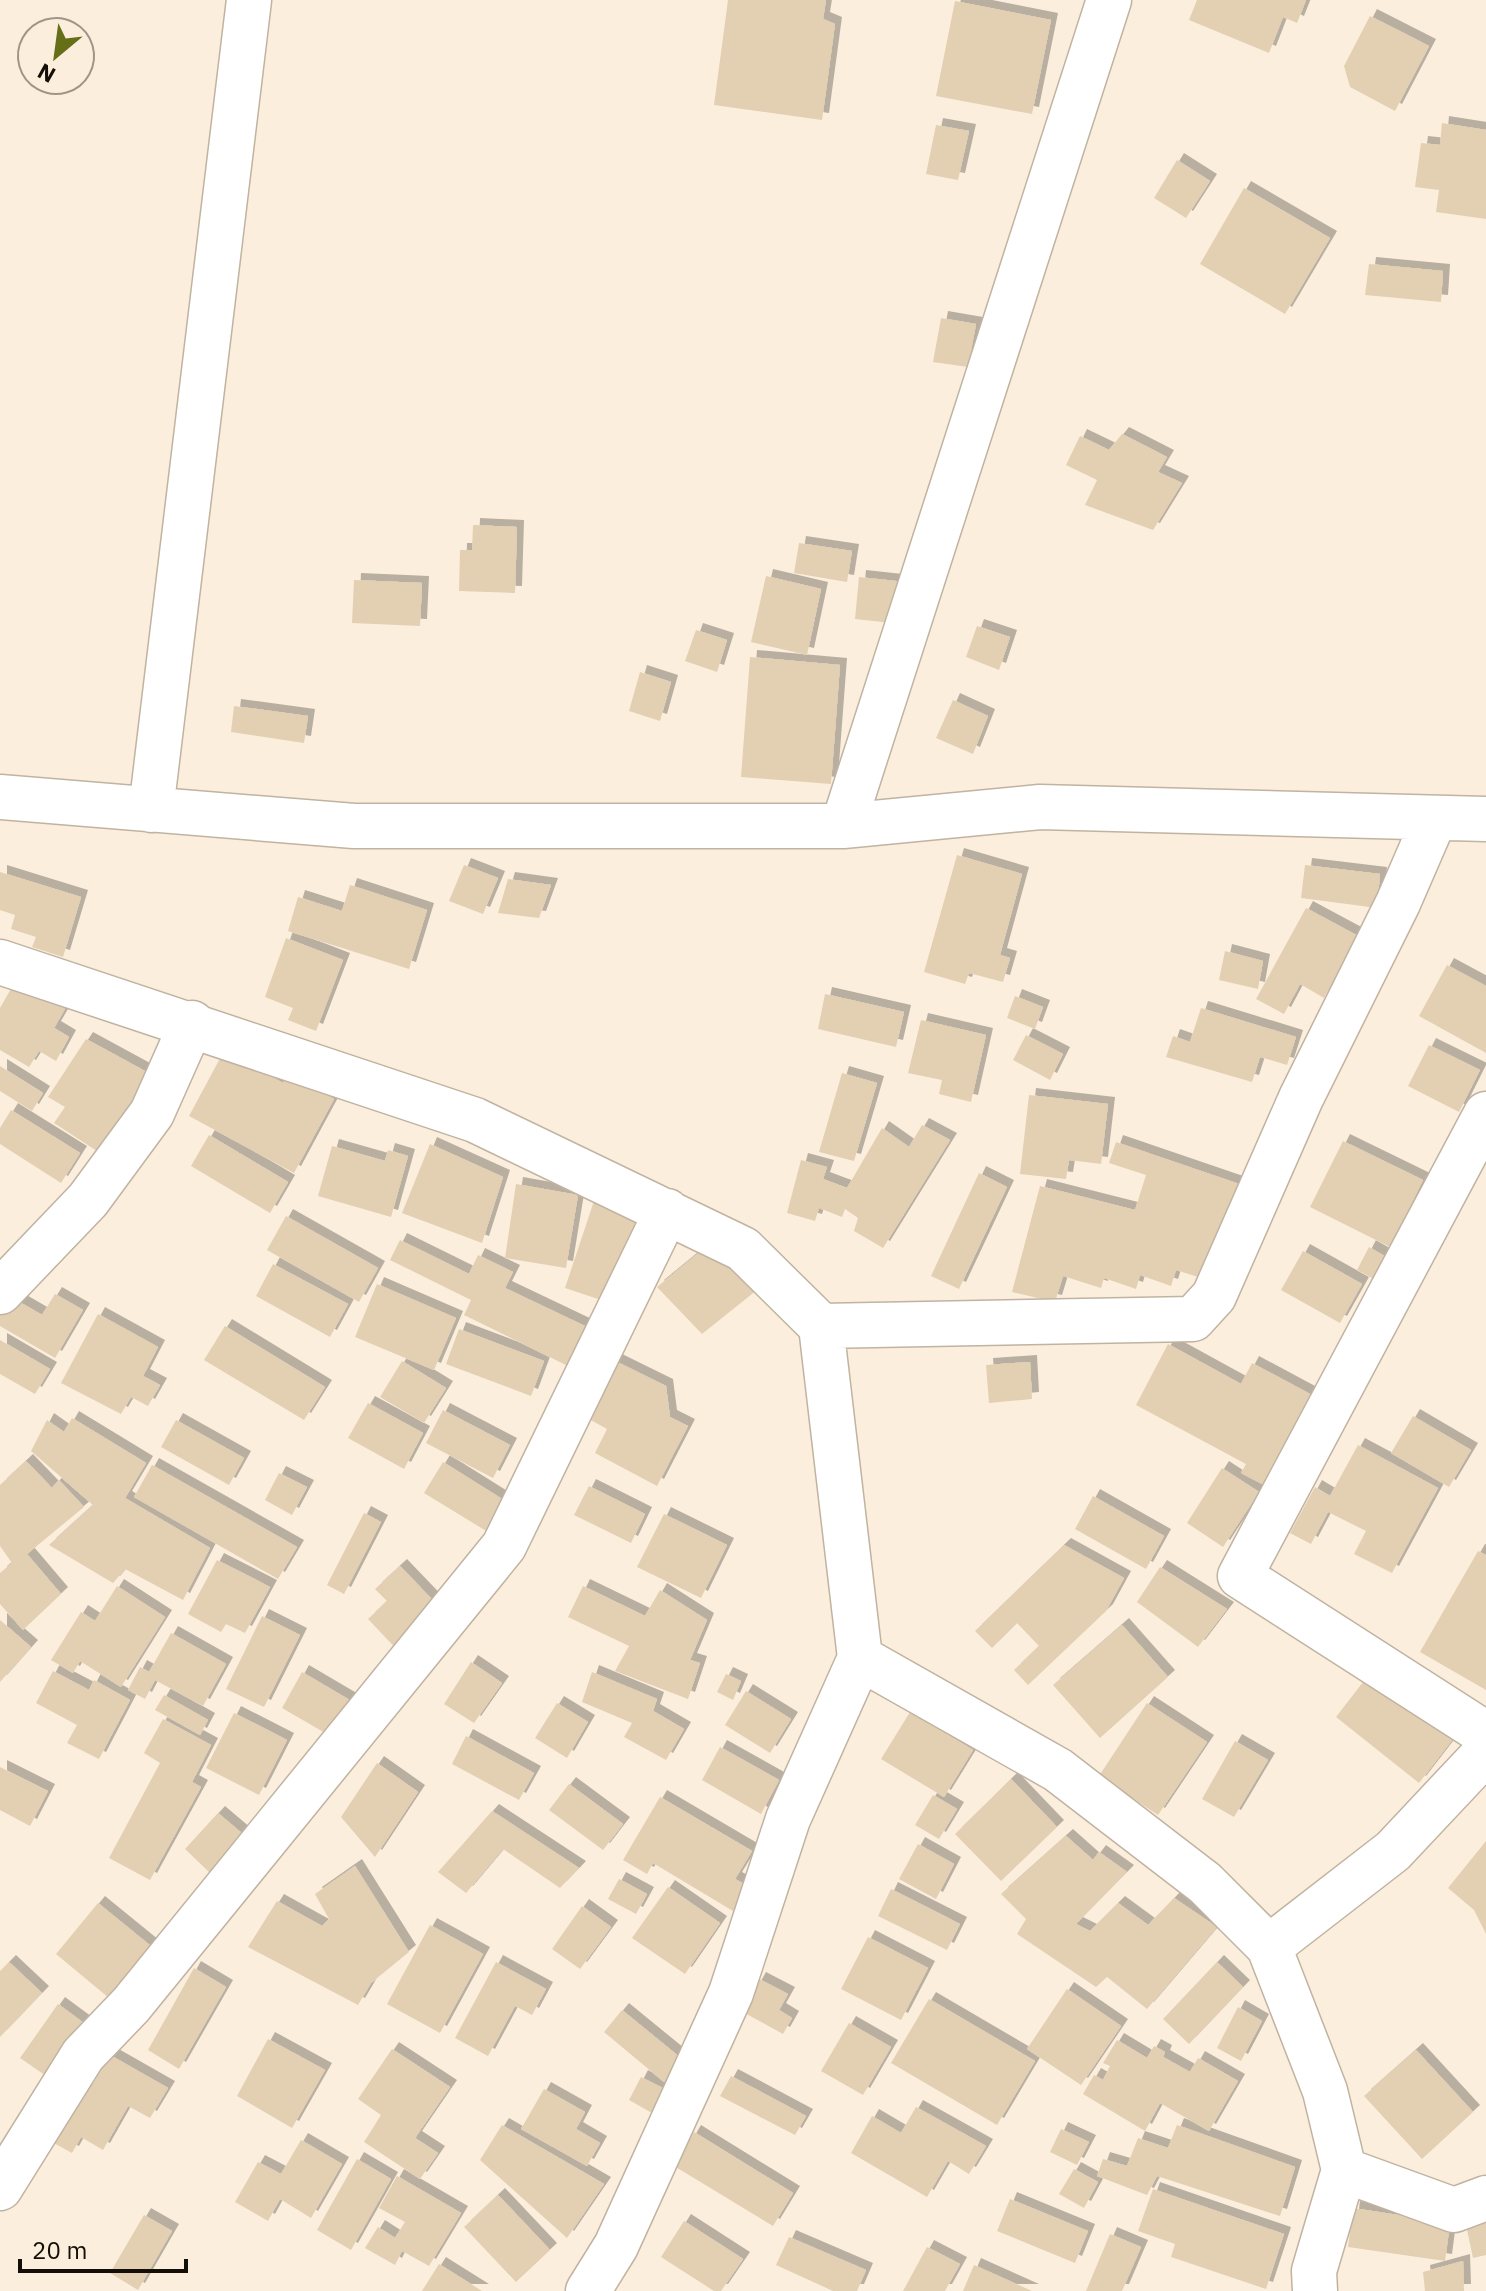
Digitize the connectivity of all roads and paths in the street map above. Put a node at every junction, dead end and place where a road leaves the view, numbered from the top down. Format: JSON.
{"nodes":[{"id":1,"x":249,"y":0,"type":"edge"},
{"id":2,"x":1109,"y":0,"type":"edge"},
{"id":3,"x":0,"y":797,"type":"edge"},
{"id":4,"x":151,"y":810,"type":"junction"},
{"id":5,"x":1486,"y":819,"type":"edge"},
{"id":6,"x":1434,"y":820,"type":"junction"},
{"id":7,"x":843,"y":826,"type":"junction"},
{"id":8,"x":0,"y":962,"type":"edge"},
{"id":9,"x":192,"y":1023,"type":"junction"},
{"id":10,"x":1486,"y":1114,"type":"edge"},
{"id":11,"x":667,"y":1211,"type":"junction"},
{"id":12,"x":0,"y":1292,"type":"edge"},
{"id":13,"x":821,"y":1326,"type":"junction"},
{"id":14,"x":860,"y":1658,"type":"junction"},
{"id":15,"x":1486,"y":1734,"type":"edge"},
{"id":16,"x":1486,"y":1752,"type":"edge"},
{"id":17,"x":1269,"y":1947,"type":"junction"},
{"id":18,"x":1344,"y":2170,"type":"junction"},
{"id":19,"x":0,"y":2188,"type":"edge"},
{"id":20,"x":1486,"y":2198,"type":"edge"},
{"id":21,"x":588,"y":2291,"type":"edge"},
{"id":22,"x":1315,"y":2291,"type":"edge"}],
"edges":[{"from":1,"to":4,"type":"street"},
{"from":2,"to":7,"type":"street"},
{"from":3,"to":4,"type":"street"},
{"from":4,"to":7,"type":"street"},
{"from":5,"to":6,"type":"street"},
{"from":6,"to":7,"type":"street"},
{"from":6,"to":13,"type":"street"},
{"from":8,"to":9,"type":"street"},
{"from":9,"to":11,"type":"street"},
{"from":9,"to":12,"type":"street"},
{"from":10,"to":15,"type":"street"},
{"from":11,"to":13,"type":"street"},
{"from":11,"to":19,"type":"street"},
{"from":13,"to":14,"type":"street"},
{"from":14,"to":17,"type":"street"},
{"from":14,"to":21,"type":"street"},
{"from":16,"to":17,"type":"street"},
{"from":17,"to":18,"type":"street"},
{"from":18,"to":20,"type":"street"},
{"from":18,"to":22,"type":"street"}]}
